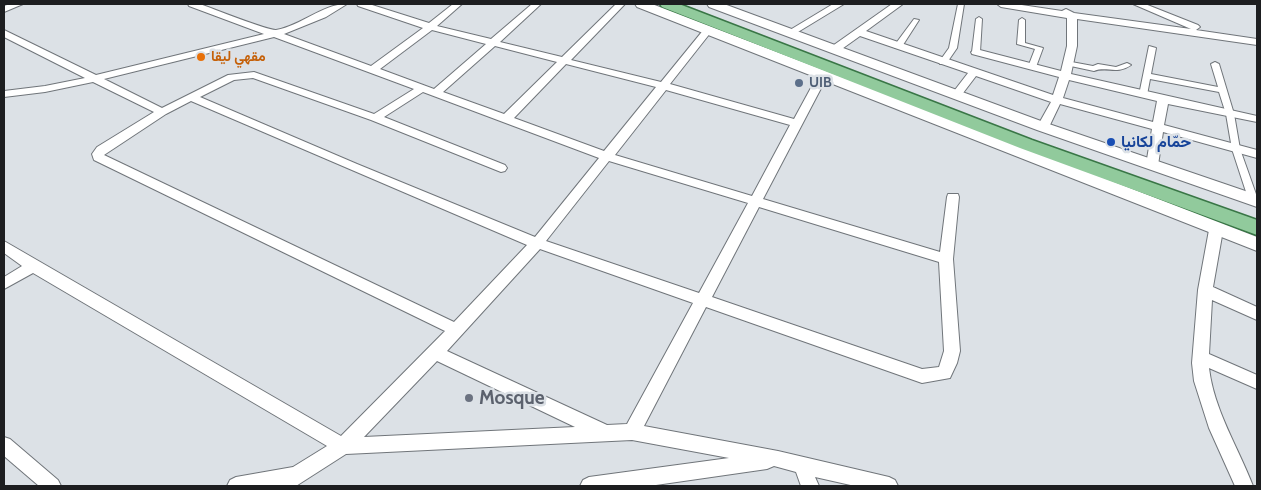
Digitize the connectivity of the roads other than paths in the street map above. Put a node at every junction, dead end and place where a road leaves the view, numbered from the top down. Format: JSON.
{"nodes":[{"id":1,"x":18,"y":4,"type":"edge"},
{"id":2,"x":192,"y":4,"type":"edge"},
{"id":3,"x":343,"y":4,"type":"edge"},
{"id":4,"x":361,"y":4,"type":"edge"},
{"id":5,"x":458,"y":4,"type":"edge"},
{"id":6,"x":537,"y":4,"type":"edge"},
{"id":7,"x":621,"y":4,"type":"edge"},
{"id":8,"x":641,"y":4,"type":"edge"},
{"id":9,"x":667,"y":4,"type":"edge"},
{"id":10,"x":692,"y":4,"type":"edge"},
{"id":11,"x":713,"y":4,"type":"edge"},
{"id":12,"x":839,"y":4,"type":"edge"},
{"id":13,"x":898,"y":4,"type":"edge"},
{"id":14,"x":961,"y":4,"type":"edge"},
{"id":15,"x":1001,"y":4,"type":"edge"},
{"id":16,"x":1050,"y":4,"type":"edge"},
{"id":17,"x":1138,"y":4,"type":"edge"},
{"id":18,"x":4,"y":9,"type":"edge"},
{"id":19,"x":1072,"y":16,"type":"junction"},
{"id":20,"x":979,"y":19,"type":"dead end"},
{"id":21,"x":916,"y":20,"type":"dead end"},
{"id":22,"x":1022,"y":20,"type":"dead end"},
{"id":23,"x":430,"y":27,"type":"junction"},
{"id":24,"x":708,"y":30,"type":"junction"},
{"id":25,"x":790,"y":32,"type":"junction"},
{"id":26,"x":859,"y":32,"type":"junction"},
{"id":27,"x":4,"y":33,"type":"edge"},
{"id":28,"x":274,"y":34,"type":"junction"},
{"id":29,"x":1214,"y":35,"type":"junction"},
{"id":30,"x":1257,"y":42,"type":"edge"},
{"id":31,"x":494,"y":43,"type":"junction"},
{"id":32,"x":898,"y":46,"type":"junction"},
{"id":33,"x":1152,"y":48,"type":"dead end"},
{"id":34,"x":835,"y":49,"type":"junction"},
{"id":35,"x":976,"y":52,"type":"joint"},
{"id":36,"x":566,"y":61,"type":"junction"},
{"id":37,"x":943,"y":62,"type":"junction"},
{"id":38,"x":1068,"y":63,"type":"junction"},
{"id":39,"x":1216,"y":64,"type":"dead end"},
{"id":40,"x":1127,"y":65,"type":"dead end"},
{"id":41,"x":1032,"y":67,"type":"junction"},
{"id":42,"x":373,"y":70,"type":"junction"},
{"id":43,"x":843,"y":72,"type":"junction"},
{"id":44,"x":973,"y":72,"type":"junction"},
{"id":45,"x":823,"y":75,"type":"junction"},
{"id":46,"x":1063,"y":76,"type":"junction"},
{"id":47,"x":1147,"y":76,"type":"junction"},
{"id":48,"x":93,"y":79,"type":"junction"},
{"id":49,"x":664,"y":86,"type":"junction"},
{"id":50,"x":422,"y":88,"type":"junction"},
{"id":51,"x":1223,"y":90,"type":"junction"},
{"id":52,"x":436,"y":93,"type":"junction"},
{"id":53,"x":4,"y":94,"type":"edge"},
{"id":54,"x":956,"y":95,"type":"junction"},
{"id":55,"x":1143,"y":96,"type":"junction"},
{"id":56,"x":191,"y":97,"type":"junction"},
{"id":57,"x":1057,"y":100,"type":"junction"},
{"id":58,"x":1163,"y":100,"type":"junction"},
{"id":59,"x":162,"y":112,"type":"junction"},
{"id":60,"x":1230,"y":114,"type":"junction"},
{"id":61,"x":931,"y":117,"type":"junction"},
{"id":62,"x":374,"y":118,"type":"junction"},
{"id":63,"x":1257,"y":119,"type":"edge"},
{"id":64,"x":505,"y":120,"type":"junction"},
{"id":65,"x":796,"y":124,"type":"junction"},
{"id":66,"x":1043,"y":127,"type":"junction"},
{"id":67,"x":1159,"y":128,"type":"junction"},
{"id":68,"x":1236,"y":149,"type":"junction"},
{"id":69,"x":1257,"y":154,"type":"edge"},
{"id":70,"x":606,"y":156,"type":"junction"},
{"id":71,"x":1152,"y":165,"type":"junction"},
{"id":72,"x":502,"y":168,"type":"dead end"},
{"id":73,"x":952,"y":197,"type":"dead end"},
{"id":74,"x":756,"y":202,"type":"junction"},
{"id":75,"x":1256,"y":205,"type":"edge"},
{"id":76,"x":1257,"y":228,"type":"edge"},
{"id":77,"x":1216,"y":230,"type":"junction"},
{"id":78,"x":537,"y":243,"type":"junction"},
{"id":79,"x":1257,"y":244,"type":"edge"},
{"id":80,"x":4,"y":246,"type":"edge"},
{"id":81,"x":946,"y":259,"type":"junction"},
{"id":82,"x":33,"y":266,"type":"junction"},
{"id":83,"x":4,"y":284,"type":"edge"},
{"id":84,"x":1205,"y":290,"type":"junction"},
{"id":85,"x":702,"y":301,"type":"junction"},
{"id":86,"x":1257,"y":314,"type":"edge"},
{"id":87,"x":455,"y":329,"type":"junction"},
{"id":88,"x":434,"y":353,"type":"junction"},
{"id":89,"x":1200,"y":357,"type":"junction"},
{"id":90,"x":1257,"y":382,"type":"edge"},
{"id":91,"x":632,"y":432,"type":"junction"},
{"id":92,"x":606,"y":433,"type":"junction"},
{"id":93,"x":4,"y":445,"type":"edge"},
{"id":94,"x":343,"y":446,"type":"junction"},
{"id":95,"x":778,"y":459,"type":"junction"},
{"id":96,"x":802,"y":465,"type":"junction"},
{"id":97,"x":289,"y":481,"type":"edge"},
{"id":98,"x":52,"y":486,"type":"edge"},
{"id":99,"x":236,"y":486,"type":"edge"},
{"id":100,"x":589,"y":486,"type":"edge"},
{"id":101,"x":810,"y":486,"type":"edge"},
{"id":102,"x":889,"y":486,"type":"edge"},
{"id":103,"x":1244,"y":486,"type":"edge"}],
"edges":[{"from":1,"to":18,"type":"street"},
{"from":2,"to":28,"type":"street"},
{"from":3,"to":28,"type":"street"},
{"from":4,"to":23,"type":"street"},
{"from":5,"to":23,"type":"street"},
{"from":6,"to":31,"type":"street"},
{"from":7,"to":36,"type":"street"},
{"from":8,"to":24,"type":"main road"},
{"from":9,"to":43,"type":"main road"},
{"from":10,"to":75,"type":"main road"},
{"from":11,"to":25,"type":"main road"},
{"from":12,"to":25,"type":"street"},
{"from":13,"to":26,"type":"street"},
{"from":14,"to":37,"type":"street"},
{"from":15,"to":19,"type":"street"},
{"from":16,"to":19,"type":"street"},
{"from":17,"to":29,"type":"street"},
{"from":19,"to":29,"type":"street"},
{"from":19,"to":38,"type":"street"},
{"from":20,"to":35,"type":"street"},
{"from":21,"to":32,"type":"street"},
{"from":22,"to":41,"type":"street"},
{"from":23,"to":31,"type":"street"},
{"from":23,"to":42,"type":"street"},
{"from":24,"to":45,"type":"main road"},
{"from":24,"to":49,"type":"street"},
{"from":25,"to":34,"type":"main road"},
{"from":26,"to":32,"type":"street"},
{"from":26,"to":34,"type":"street"},
{"from":27,"to":48,"type":"street"},
{"from":28,"to":42,"type":"street"},
{"from":28,"to":48,"type":"street"},
{"from":29,"to":30,"type":"street"},
{"from":31,"to":36,"type":"street"},
{"from":31,"to":52,"type":"street"},
{"from":32,"to":37,"type":"street"},
{"from":33,"to":47,"type":"street"},
{"from":34,"to":54,"type":"main road"},
{"from":35,"to":41,"type":"street"},
{"from":36,"to":49,"type":"street"},
{"from":36,"to":64,"type":"street"},
{"from":37,"to":44,"type":"street"},
{"from":38,"to":40,"type":"street"},
{"from":38,"to":46,"type":"street"},
{"from":39,"to":51,"type":"street"},
{"from":41,"to":46,"type":"street"},
{"from":42,"to":50,"type":"street"},
{"from":43,"to":61,"type":"main road"},
{"from":43,"to":76,"type":"main road"},
{"from":44,"to":54,"type":"street"},
{"from":44,"to":57,"type":"street"},
{"from":45,"to":61,"type":"main road"},
{"from":45,"to":65,"type":"street"},
{"from":46,"to":55,"type":"street"},
{"from":46,"to":57,"type":"street"},
{"from":47,"to":51,"type":"street"},
{"from":47,"to":55,"type":"street"},
{"from":48,"to":53,"type":"street"},
{"from":48,"to":59,"type":"street"},
{"from":49,"to":65,"type":"street"},
{"from":49,"to":70,"type":"street"},
{"from":50,"to":52,"type":"street"},
{"from":50,"to":62,"type":"street"},
{"from":51,"to":60,"type":"street"},
{"from":52,"to":64,"type":"street"},
{"from":54,"to":66,"type":"main road"},
{"from":55,"to":58,"type":"street"},
{"from":56,"to":59,"type":"street"},
{"from":56,"to":62,"type":"street"},
{"from":56,"to":78,"type":"street"},
{"from":57,"to":66,"type":"street"},
{"from":57,"to":67,"type":"street"},
{"from":58,"to":60,"type":"street"},
{"from":58,"to":67,"type":"street"},
{"from":59,"to":87,"type":"street"},
{"from":60,"to":63,"type":"street"},
{"from":60,"to":68,"type":"street"},
{"from":61,"to":77,"type":"main road"},
{"from":62,"to":72,"type":"street"},
{"from":64,"to":70,"type":"street"},
{"from":65,"to":74,"type":"street"},
{"from":66,"to":71,"type":"main road"},
{"from":67,"to":68,"type":"street"},
{"from":67,"to":71,"type":"street"},
{"from":68,"to":69,"type":"street"},
{"from":68,"to":75,"type":"street"},
{"from":70,"to":74,"type":"street"},
{"from":70,"to":78,"type":"street"},
{"from":71,"to":75,"type":"main road"},
{"from":73,"to":81,"type":"street"},
{"from":74,"to":81,"type":"street"},
{"from":74,"to":85,"type":"street"},
{"from":77,"to":79,"type":"main road"},
{"from":77,"to":84,"type":"street"},
{"from":78,"to":85,"type":"street"},
{"from":78,"to":87,"type":"street"},
{"from":80,"to":82,"type":"street"},
{"from":81,"to":85,"type":"street"},
{"from":82,"to":83,"type":"street"},
{"from":82,"to":94,"type":"street"},
{"from":84,"to":86,"type":"street"},
{"from":84,"to":89,"type":"street"},
{"from":85,"to":91,"type":"street"},
{"from":87,"to":88,"type":"street"},
{"from":88,"to":92,"type":"street"},
{"from":88,"to":94,"type":"street"},
{"from":89,"to":90,"type":"street"},
{"from":89,"to":103,"type":"street"},
{"from":91,"to":92,"type":"street"},
{"from":91,"to":95,"type":"street"},
{"from":92,"to":94,"type":"street"},
{"from":93,"to":98,"type":"street"},
{"from":94,"to":97,"type":"street"},
{"from":95,"to":96,"type":"street"},
{"from":95,"to":100,"type":"street"},
{"from":96,"to":101,"type":"street"},
{"from":96,"to":102,"type":"street"},
{"from":97,"to":99,"type":"street"}]}
